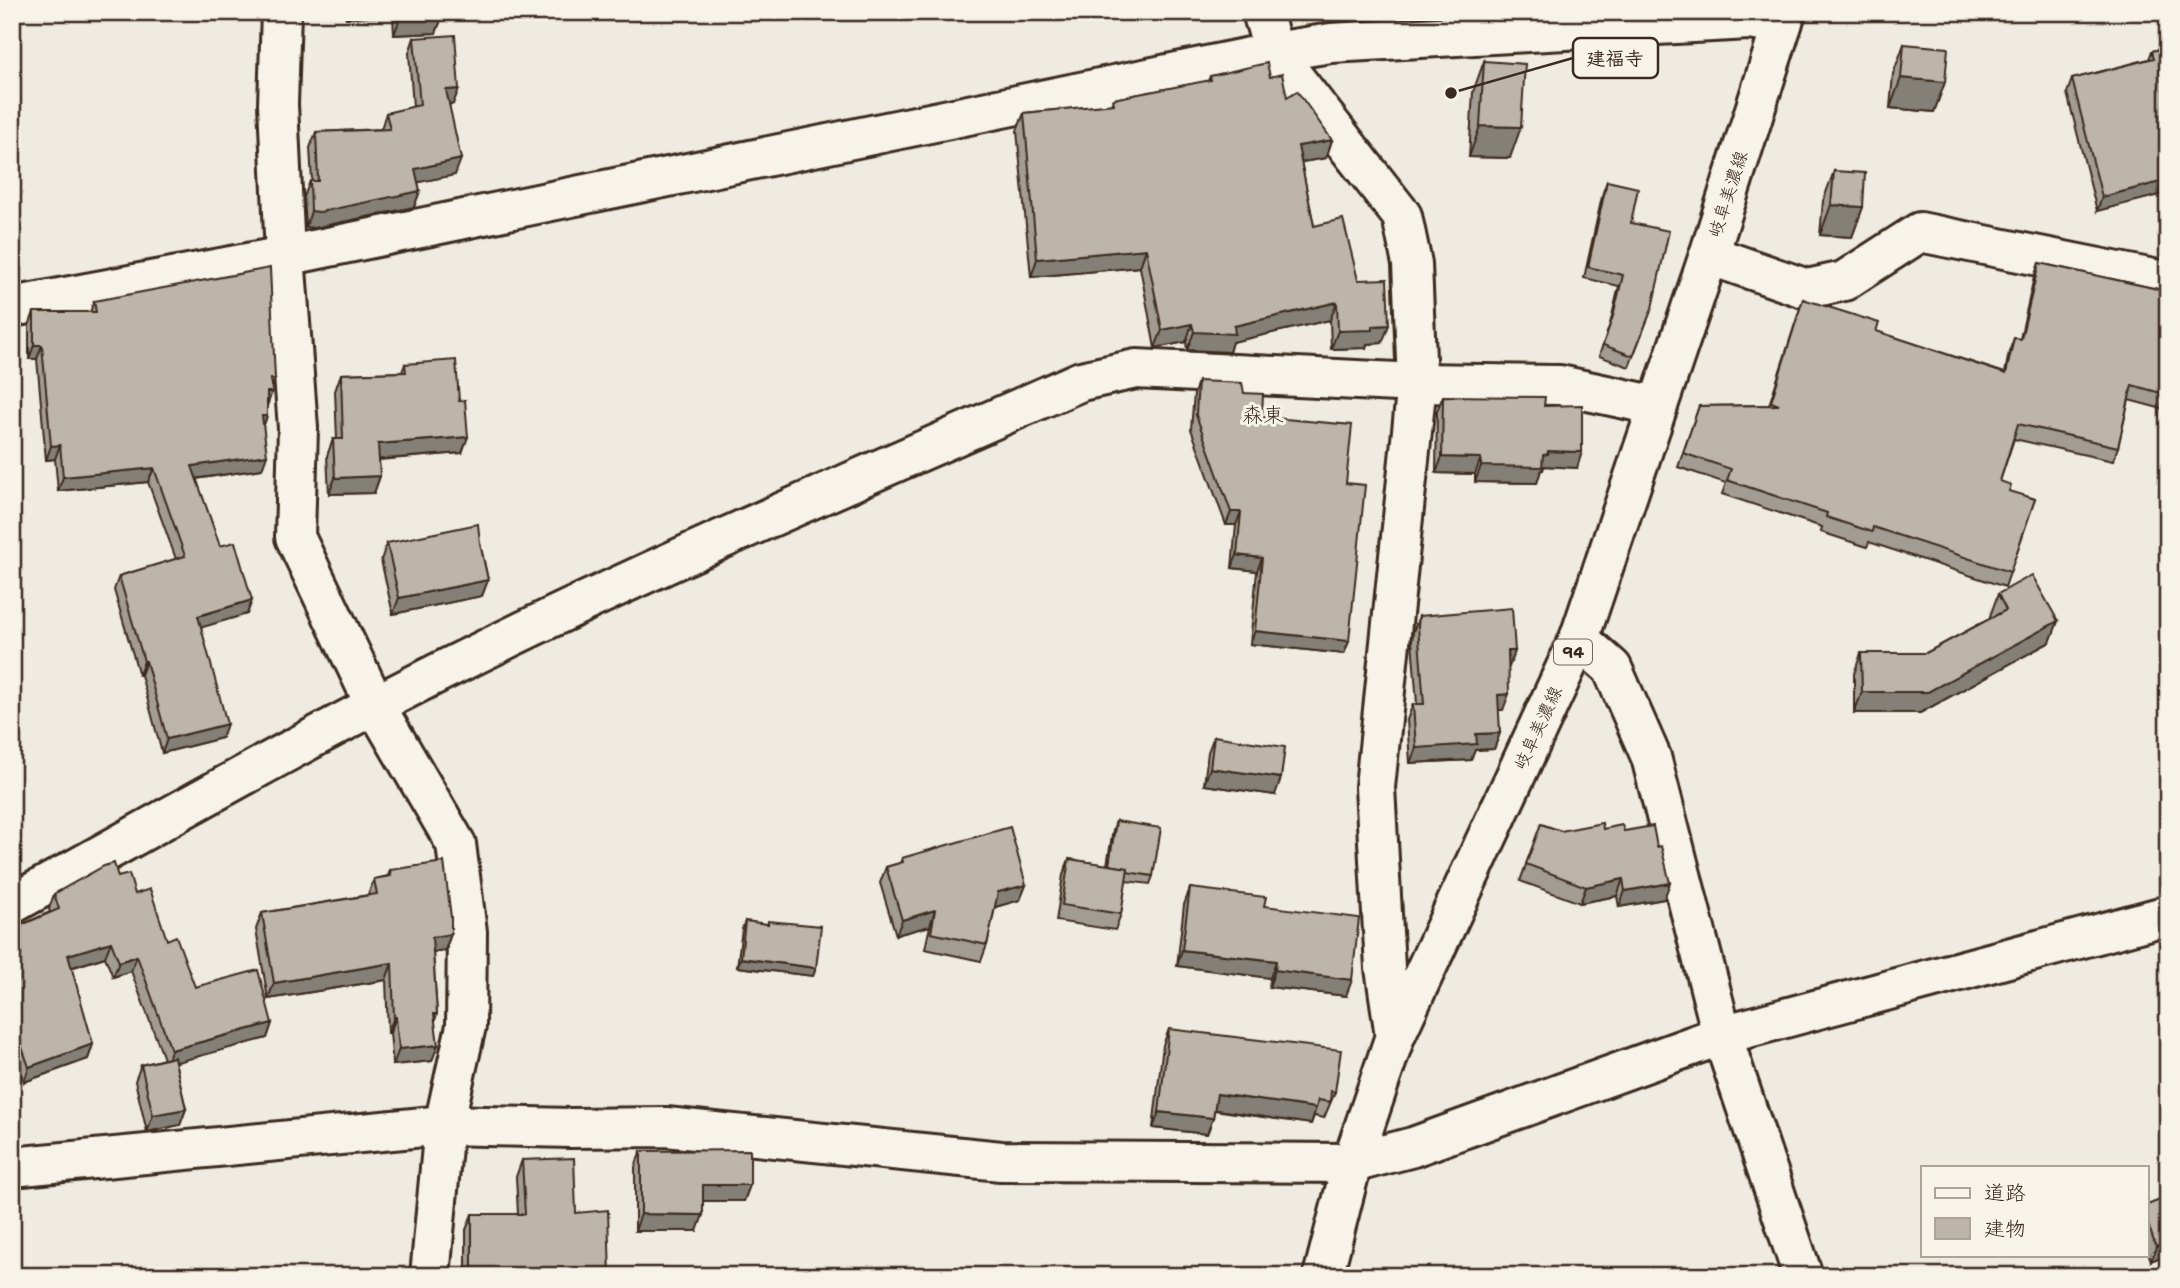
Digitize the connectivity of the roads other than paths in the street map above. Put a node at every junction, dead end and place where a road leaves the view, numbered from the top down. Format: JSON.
{"nodes":[{"id":1,"x":281,"y":12,"type":"edge"},
{"id":2,"x":1262,"y":12,"type":"edge"},
{"id":3,"x":1784,"y":18,"type":"edge"},
{"id":4,"x":1274,"y":52,"type":"junction"},
{"id":5,"x":1709,"y":255,"type":"junction"},
{"id":6,"x":285,"y":257,"type":"junction"},
{"id":7,"x":2168,"y":282,"type":"edge"},
{"id":8,"x":12,"y":307,"type":"edge"},
{"id":9,"x":1417,"y":383,"type":"junction"},
{"id":10,"x":1658,"y":406,"type":"junction"},
{"id":11,"x":1579,"y":639,"type":"junction"},
{"id":12,"x":374,"y":705,"type":"junction"},
{"id":13,"x":12,"y":904,"type":"edge"},
{"id":14,"x":2168,"y":915,"type":"edge"},
{"id":15,"x":1722,"y":1035,"type":"junction"},
{"id":16,"x":1395,"y":1036,"type":"junction"},
{"id":17,"x":444,"y":1125,"type":"junction"},
{"id":18,"x":1352,"y":1163,"type":"junction"},
{"id":19,"x":12,"y":1167,"type":"edge"},
{"id":20,"x":430,"y":1276,"type":"edge"},
{"id":21,"x":1323,"y":1276,"type":"edge"},
{"id":22,"x":1803,"y":1276,"type":"edge"}],
"edges":[{"from":1,"to":6,"type":"street"},
{"from":2,"to":4,"type":"street"},
{"from":3,"to":4,"type":"street"},
{"from":3,"to":5,"type":"street","name":"岐阜美濃線","number":"94"},
{"from":4,"to":6,"type":"street"},
{"from":4,"to":9,"type":"street"},
{"from":5,"to":7,"type":"street"},
{"from":5,"to":10,"type":"street","name":"岐阜美濃線","number":"94"},
{"from":6,"to":8,"type":"street"},
{"from":6,"to":12,"type":"street"},
{"from":9,"to":10,"type":"street"},
{"from":9,"to":12,"type":"street"},
{"from":9,"to":16,"type":"street"},
{"from":10,"to":11,"type":"street","name":"岐阜美濃線","number":"94"},
{"from":11,"to":15,"type":"street"},
{"from":11,"to":16,"type":"street","name":"岐阜美濃線","number":"94"},
{"from":12,"to":13,"type":"street"},
{"from":12,"to":17,"type":"street"},
{"from":14,"to":15,"type":"street"},
{"from":15,"to":18,"type":"street"},
{"from":15,"to":22,"type":"street"},
{"from":16,"to":18,"type":"street","name":"岐阜美濃線","number":"94"},
{"from":17,"to":18,"type":"street"},
{"from":17,"to":19,"type":"street"},
{"from":17,"to":20,"type":"street"},
{"from":18,"to":21,"type":"street","name":"岐阜美濃線","number":"94"}]}
